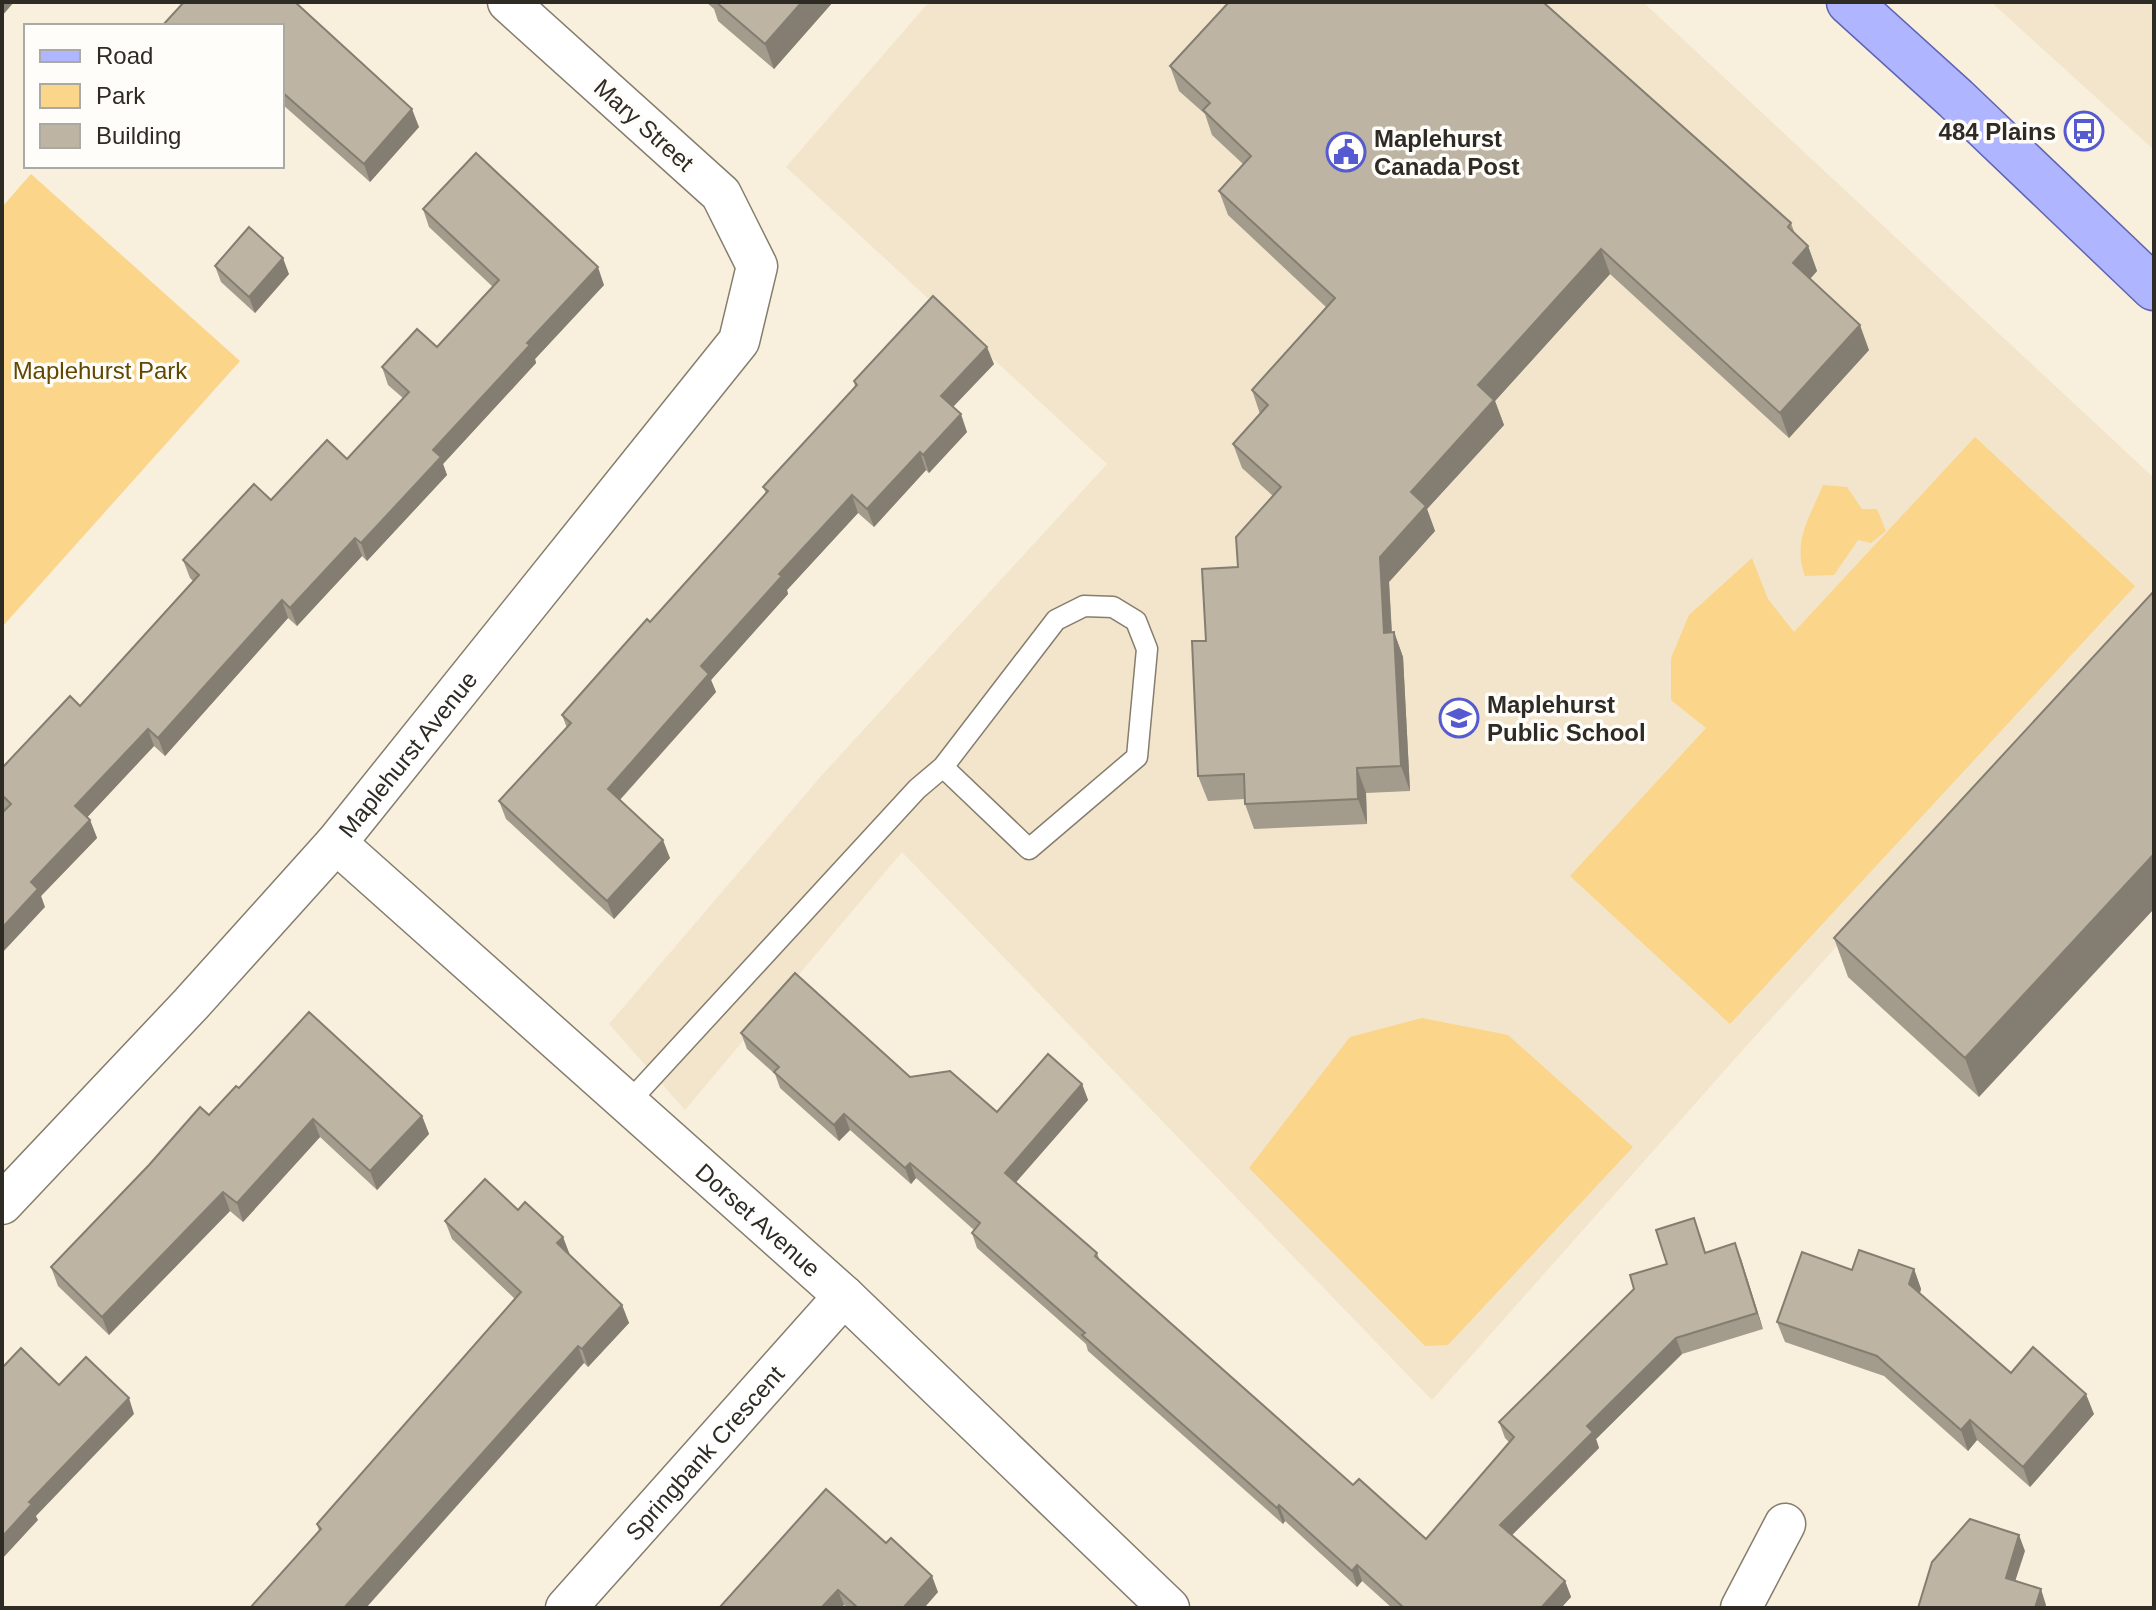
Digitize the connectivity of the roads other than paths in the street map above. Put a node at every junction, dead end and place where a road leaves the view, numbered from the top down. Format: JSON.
{"nodes":[{"id":1,"x":508,"y":2,"type":"edge"},
{"id":2,"x":1849,"y":2,"type":"edge"},
{"id":3,"x":757,"y":266,"type":"joint"},
{"id":4,"x":2154,"y":288,"type":"edge"},
{"id":5,"x":943,"y":767,"type":"junction"},
{"id":6,"x":336,"y":843,"type":"junction"},
{"id":7,"x":628,"y":1103,"type":"junction"},
{"id":8,"x":2,"y":1204,"type":"edge"},
{"id":9,"x":844,"y":1296,"type":"junction"},
{"id":10,"x":1785,"y":1524,"type":"dead end"},
{"id":11,"x":566,"y":1608,"type":"edge"},
{"id":12,"x":1169,"y":1608,"type":"edge"},
{"id":13,"x":1741,"y":1608,"type":"edge"}],
"edges":[{"from":1,"to":3,"type":"street","name":"Mary Street"},
{"from":2,"to":4,"type":"main road"},
{"from":3,"to":6,"type":"street","name":"Maplehurst Avenue"},
{"from":5,"to":5,"type":"lane"},
{"from":5,"to":7,"type":"lane"},
{"from":6,"to":7,"type":"street","name":"Dorset Avenue"},
{"from":6,"to":8,"type":"street","name":"Maplehurst Avenue"},
{"from":7,"to":9,"type":"street","name":"Dorset Avenue"},
{"from":9,"to":11,"type":"street","name":"Springbank Crescent"},
{"from":9,"to":12,"type":"street","name":"Dorset Avenue"},
{"from":10,"to":13,"type":"street"}]}
